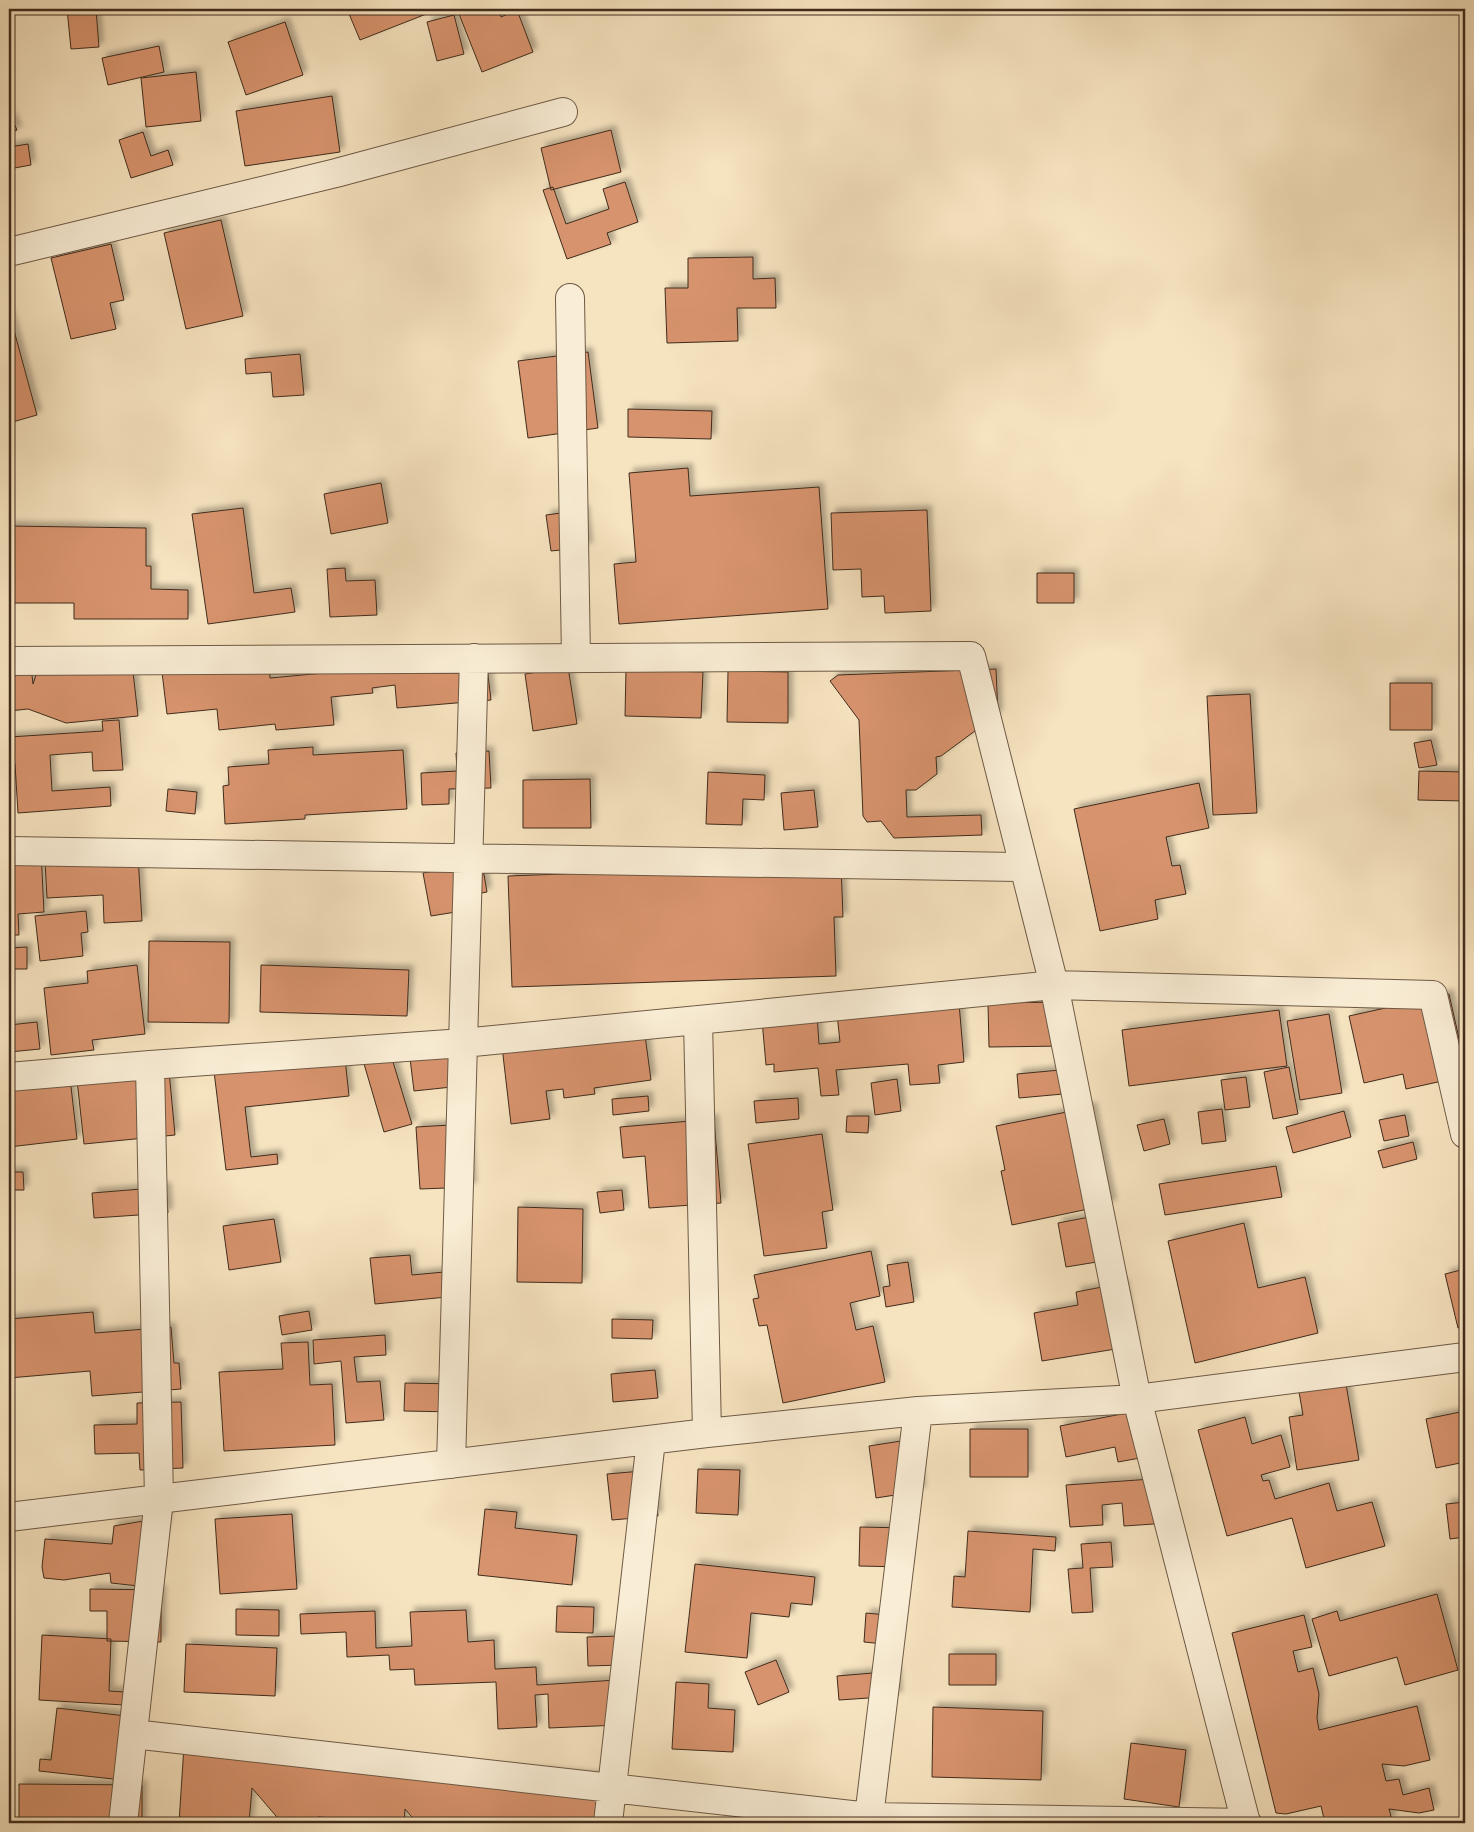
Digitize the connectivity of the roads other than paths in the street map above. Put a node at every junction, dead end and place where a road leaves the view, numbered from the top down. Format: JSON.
{"nodes":[{"id":1,"x":563,"y":112,"type":"dead end"},
{"id":2,"x":9,"y":252,"type":"edge"},
{"id":3,"x":570,"y":298,"type":"dead end"},
{"id":4,"x":474,"y":658,"type":"junction"},
{"id":5,"x":576,"y":658,"type":"junction"},
{"id":6,"x":9,"y":660,"type":"edge"},
{"id":7,"x":9,"y":851,"type":"edge"},
{"id":8,"x":468,"y":858,"type":"junction"},
{"id":9,"x":1024,"y":867,"type":"junction"},
{"id":10,"x":1054,"y":985,"type":"junction"},
{"id":11,"x":698,"y":1020,"type":"junction"},
{"id":12,"x":463,"y":1043,"type":"junction"},
{"id":13,"x":150,"y":1065,"type":"junction"},
{"id":14,"x":9,"y":1077,"type":"edge"},
{"id":15,"x":1465,"y":1134,"type":"edge"},
{"id":16,"x":1465,"y":1357,"type":"edge"},
{"id":17,"x":1138,"y":1399,"type":"junction"},
{"id":18,"x":918,"y":1410,"type":"junction"},
{"id":19,"x":707,"y":1434,"type":"junction"},
{"id":20,"x":651,"y":1440,"type":"junction"},
{"id":21,"x":451,"y":1464,"type":"junction"},
{"id":22,"x":159,"y":1499,"type":"junction"},
{"id":23,"x":9,"y":1517,"type":"edge"},
{"id":24,"x":133,"y":1734,"type":"junction"},
{"id":25,"x":612,"y":1788,"type":"junction"},
{"id":26,"x":870,"y":1817,"type":"junction"},
{"id":27,"x":123,"y":1823,"type":"edge"},
{"id":28,"x":608,"y":1823,"type":"edge"},
{"id":29,"x":1246,"y":1823,"type":"edge"}],
"edges":[{"from":1,"to":2,"type":"street"},
{"from":3,"to":5,"type":"street"},
{"from":4,"to":5,"type":"street"},
{"from":4,"to":6,"type":"street"},
{"from":4,"to":8,"type":"street"},
{"from":5,"to":9,"type":"street"},
{"from":7,"to":8,"type":"street"},
{"from":8,"to":9,"type":"street"},
{"from":8,"to":12,"type":"street"},
{"from":9,"to":10,"type":"street"},
{"from":10,"to":11,"type":"street"},
{"from":10,"to":15,"type":"street"},
{"from":10,"to":17,"type":"street"},
{"from":11,"to":12,"type":"street"},
{"from":11,"to":19,"type":"street"},
{"from":12,"to":13,"type":"street"},
{"from":12,"to":21,"type":"street"},
{"from":13,"to":14,"type":"street"},
{"from":13,"to":22,"type":"street"},
{"from":16,"to":17,"type":"street"},
{"from":17,"to":18,"type":"street"},
{"from":17,"to":29,"type":"street"},
{"from":18,"to":19,"type":"street"},
{"from":18,"to":26,"type":"street"},
{"from":19,"to":20,"type":"street"},
{"from":20,"to":21,"type":"street"},
{"from":20,"to":25,"type":"street"},
{"from":21,"to":22,"type":"street"},
{"from":22,"to":23,"type":"street"},
{"from":22,"to":24,"type":"street"},
{"from":24,"to":25,"type":"street"},
{"from":24,"to":27,"type":"street"},
{"from":25,"to":26,"type":"street"},
{"from":25,"to":28,"type":"street"},
{"from":26,"to":29,"type":"street"}]}
